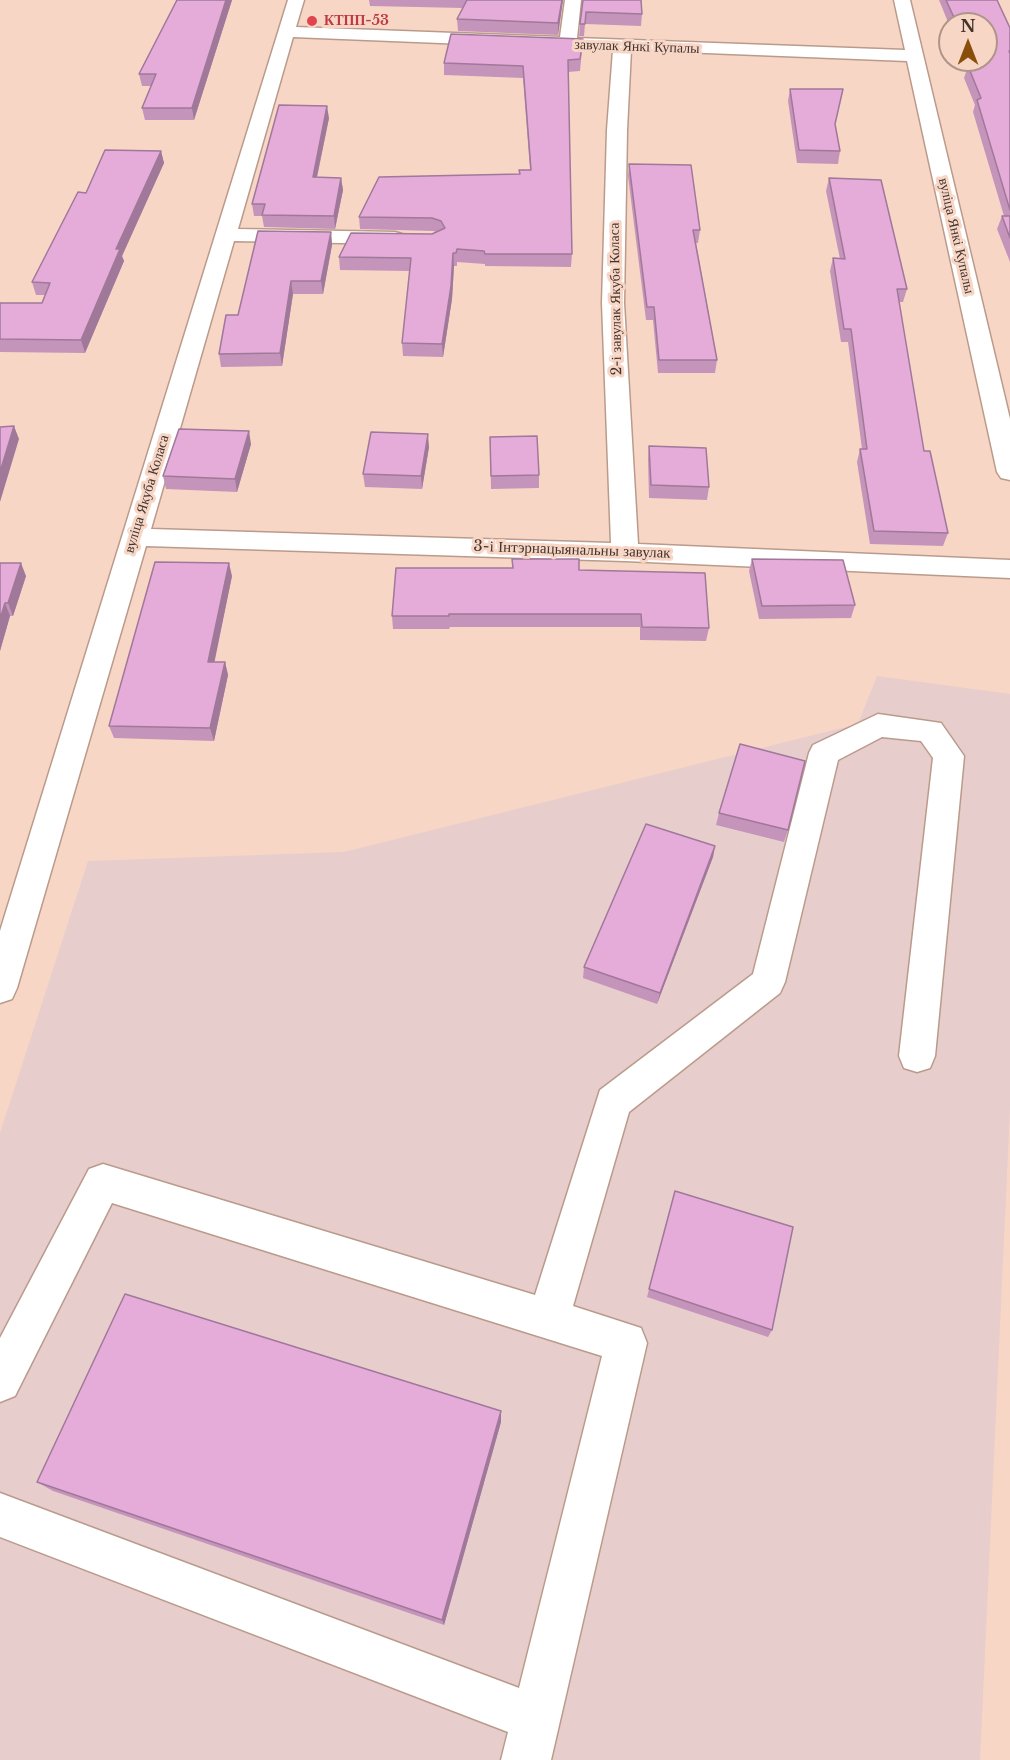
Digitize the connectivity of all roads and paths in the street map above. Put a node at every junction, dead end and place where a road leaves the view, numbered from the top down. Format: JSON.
{"nodes":[{"id":1,"x":296,"y":0,"type":"edge"},
{"id":2,"x":573,"y":0,"type":"edge"},
{"id":3,"x":902,"y":0,"type":"edge"},
{"id":4,"x":286,"y":32,"type":"junction"},
{"id":5,"x":568,"y":44,"type":"junction"},
{"id":6,"x":622,"y":46,"type":"junction"},
{"id":7,"x":915,"y":56,"type":"junction"},
{"id":8,"x":225,"y":235,"type":"junction"},
{"id":9,"x":410,"y":238,"type":"edge"},
{"id":10,"x":1010,"y":472,"type":"edge"},
{"id":11,"x":135,"y":537,"type":"junction"},
{"id":12,"x":625,"y":552,"type":"junction"},
{"id":13,"x":1010,"y":568,"type":"edge"},
{"id":14,"x":0,"y":988,"type":"edge"},
{"id":15,"x":917,"y":1056,"type":"dead end"},
{"id":16,"x":548,"y":1320,"type":"junction"},
{"id":17,"x":0,"y":1381,"type":"edge"},
{"id":18,"x":0,"y":1515,"type":"edge"},
{"id":19,"x":531,"y":1739,"type":"edge"}],
"edges":[{"from":1,"to":4,"type":"street","name":"вуліца Якуба Коласа"},
{"from":2,"to":5,"type":"street"},
{"from":3,"to":7,"type":"street","name":"вуліца Янкі Купалы"},
{"from":4,"to":5,"type":"street","name":"завулак Янкі Купалы"},
{"from":4,"to":8,"type":"street","name":"вуліца Якуба Коласа"},
{"from":5,"to":6,"type":"street","name":"завулак Янкі Купалы"},
{"from":6,"to":7,"type":"street","name":"завулак Янкі Купалы"},
{"from":6,"to":12,"type":"street","name":"2-і завулак Якуба Коласа"},
{"from":7,"to":10,"type":"street","name":"вуліца Янкі Купалы"},
{"from":8,"to":9,"type":"street"},
{"from":8,"to":11,"type":"street","name":"вуліца Якуба Коласа"},
{"from":11,"to":12,"type":"street","name":"3-і Інтэрнацыянальны завулак"},
{"from":11,"to":14,"type":"street","name":"вуліца Якуба Коласа"},
{"from":12,"to":13,"type":"street","name":"3-і Інтэрнацыянальны завулак"},
{"from":15,"to":16,"type":"street"},
{"from":16,"to":17,"type":"street"},
{"from":16,"to":19,"type":"street"},
{"from":18,"to":19,"type":"street"}]}
